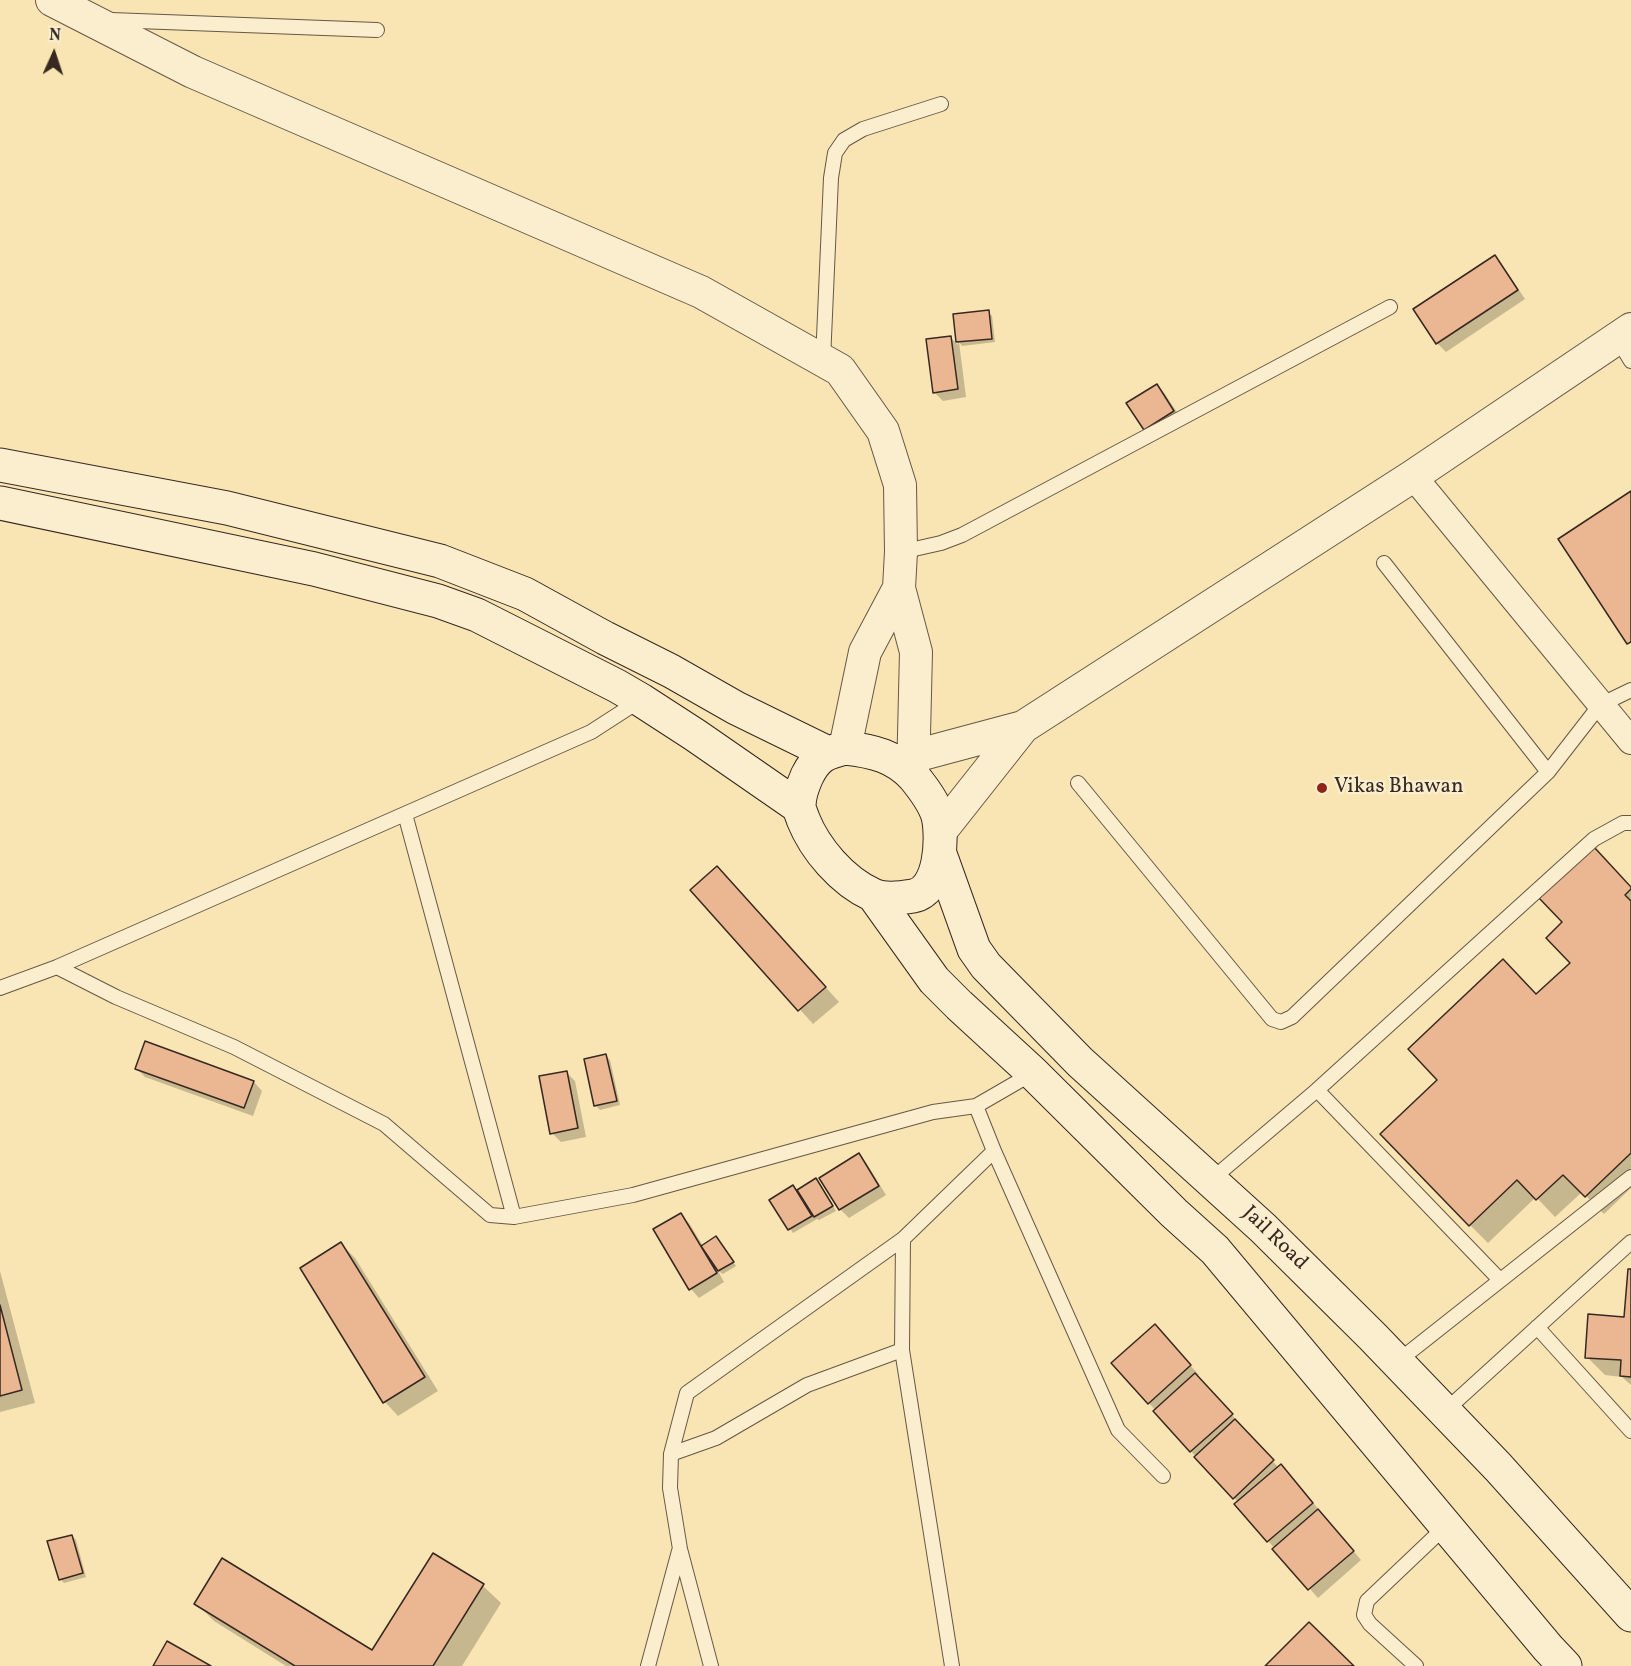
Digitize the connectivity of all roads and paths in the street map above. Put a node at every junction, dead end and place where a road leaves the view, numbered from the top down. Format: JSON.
{"nodes":[{"id":1,"x":52,"y":0,"type":"edge"},
{"id":2,"x":91,"y":20,"type":"junction"},
{"id":3,"x":377,"y":30,"type":"dead end"},
{"id":4,"x":941,"y":104,"type":"dead end"},
{"id":5,"x":1390,"y":308,"type":"dead end"},
{"id":6,"x":1626,"y":343,"type":"edge"},
{"id":7,"x":823,"y":360,"type":"junction"},
{"id":8,"x":0,"y":465,"type":"edge"},
{"id":9,"x":1413,"y":476,"type":"junction"},
{"id":10,"x":0,"y":503,"type":"edge"},
{"id":11,"x":901,"y":552,"type":"junction"},
{"id":12,"x":1384,"y":563,"type":"dead end"},
{"id":13,"x":899,"y":588,"type":"junction"},
{"id":14,"x":1631,"y":690,"type":"edge"},
{"id":15,"x":641,"y":700,"type":"junction"},
{"id":16,"x":1600,"y":705,"type":"junction"},
{"id":17,"x":1023,"y":727,"type":"junction"},
{"id":18,"x":1631,"y":741,"type":"edge"},
{"id":19,"x":835,"y":750,"type":"junction"},
{"id":20,"x":907,"y":764,"type":"junction"},
{"id":21,"x":1548,"y":772,"type":"junction"},
{"id":22,"x":1078,"y":783,"type":"dead end"},
{"id":23,"x":799,"y":807,"type":"junction"},
{"id":24,"x":405,"y":814,"type":"junction"},
{"id":25,"x":1631,"y":823,"type":"edge"},
{"id":26,"x":940,"y":843,"type":"junction"},
{"id":27,"x":874,"y":896,"type":"junction"},
{"id":28,"x":57,"y":967,"type":"junction"},
{"id":29,"x":0,"y":988,"type":"edge"},
{"id":30,"x":1033,"y":1073,"type":"junction"},
{"id":31,"x":1317,"y":1089,"type":"junction"},
{"id":32,"x":976,"y":1106,"type":"junction"},
{"id":33,"x":994,"y":1151,"type":"junction"},
{"id":34,"x":1631,"y":1177,"type":"edge"},
{"id":35,"x":1211,"y":1180,"type":"junction"},
{"id":36,"x":514,"y":1217,"type":"junction"},
{"id":37,"x":903,"y":1239,"type":"junction"},
{"id":38,"x":1631,"y":1242,"type":"edge"},
{"id":39,"x":1500,"y":1280,"type":"junction"},
{"id":40,"x":1537,"y":1327,"type":"junction"},
{"id":41,"x":902,"y":1350,"type":"junction"},
{"id":42,"x":1398,"y":1362,"type":"junction"},
{"id":43,"x":1444,"y":1412,"type":"junction"},
{"id":44,"x":1631,"y":1431,"type":"edge"},
{"id":45,"x":671,"y":1454,"type":"junction"},
{"id":46,"x":1163,"y":1476,"type":"dead end"},
{"id":47,"x":1446,"y":1526,"type":"junction"},
{"id":48,"x":680,"y":1549,"type":"junction"},
{"id":49,"x":1631,"y":1615,"type":"edge"},
{"id":50,"x":648,"y":1666,"type":"edge"},
{"id":51,"x":711,"y":1666,"type":"edge"},
{"id":52,"x":952,"y":1666,"type":"edge"},
{"id":53,"x":1416,"y":1666,"type":"edge"},
{"id":54,"x":1565,"y":1666,"type":"edge"}],
"edges":[{"from":1,"to":2,"type":"street"},
{"from":2,"to":3,"type":"lane"},
{"from":2,"to":7,"type":"street"},
{"from":4,"to":7,"type":"lane"},
{"from":5,"to":11,"type":"lane"},
{"from":6,"to":9,"type":"street"},
{"from":7,"to":11,"type":"street"},
{"from":8,"to":19,"type":"main road"},
{"from":9,"to":16,"type":"street"},
{"from":9,"to":17,"type":"street"},
{"from":10,"to":15,"type":"main road"},
{"from":11,"to":13,"type":"street"},
{"from":12,"to":21,"type":"lane"},
{"from":13,"to":19,"type":"street"},
{"from":13,"to":20,"type":"street"},
{"from":14,"to":16,"type":"lane"},
{"from":15,"to":23,"type":"main road"},
{"from":15,"to":24,"type":"lane"},
{"from":16,"to":18,"type":"street"},
{"from":16,"to":21,"type":"lane"},
{"from":17,"to":20,"type":"street"},
{"from":17,"to":26,"type":"street"},
{"from":19,"to":20,"type":"main road"},
{"from":19,"to":23,"type":"main road"},
{"from":20,"to":26,"type":"main road"},
{"from":21,"to":22,"type":"lane"},
{"from":23,"to":27,"type":"main road"},
{"from":24,"to":28,"type":"lane"},
{"from":24,"to":36,"type":"lane"},
{"from":25,"to":31,"type":"lane"},
{"from":26,"to":27,"type":"main road"},
{"from":26,"to":35,"type":"main road","name":"Jail Road"},
{"from":27,"to":30,"type":"main road"},
{"from":28,"to":29,"type":"lane"},
{"from":28,"to":36,"type":"lane"},
{"from":30,"to":32,"type":"lane"},
{"from":30,"to":47,"type":"main road"},
{"from":31,"to":35,"type":"lane"},
{"from":31,"to":39,"type":"lane"},
{"from":32,"to":33,"type":"lane"},
{"from":32,"to":36,"type":"lane"},
{"from":33,"to":37,"type":"lane"},
{"from":33,"to":46,"type":"lane"},
{"from":34,"to":39,"type":"lane"},
{"from":35,"to":42,"type":"main road","name":"Jail Road"},
{"from":37,"to":41,"type":"lane"},
{"from":37,"to":45,"type":"lane"},
{"from":38,"to":40,"type":"lane"},
{"from":39,"to":42,"type":"lane"},
{"from":40,"to":43,"type":"lane"},
{"from":40,"to":44,"type":"lane"},
{"from":41,"to":45,"type":"lane"},
{"from":41,"to":52,"type":"lane"},
{"from":42,"to":43,"type":"main road","name":"Jail Road"},
{"from":43,"to":49,"type":"main road","name":"Jail Road"},
{"from":45,"to":48,"type":"lane"},
{"from":47,"to":53,"type":"lane"},
{"from":47,"to":54,"type":"main road"},
{"from":48,"to":50,"type":"lane"},
{"from":48,"to":51,"type":"lane"}]}
